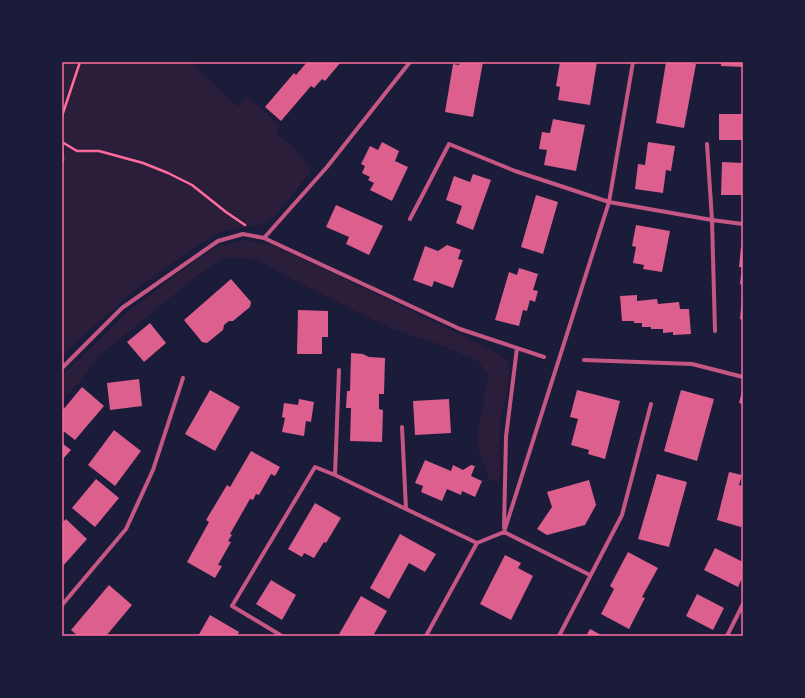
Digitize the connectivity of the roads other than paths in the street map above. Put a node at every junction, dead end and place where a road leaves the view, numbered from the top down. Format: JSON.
{"nodes":[{"id":1,"x":410,"y":62,"type":"edge"},
{"id":2,"x":633,"y":62,"type":"edge"},
{"id":3,"x":707,"y":144,"type":"dead end"},
{"id":4,"x":609,"y":202,"type":"junction"},
{"id":5,"x":410,"y":219,"type":"dead end"},
{"id":6,"x":712,"y":220,"type":"junction"},
{"id":7,"x":743,"y":224,"type":"edge"},
{"id":8,"x":264,"y":238,"type":"junction"},
{"id":9,"x":714,"y":331,"type":"dead end"},
{"id":10,"x":517,"y":348,"type":"junction"},
{"id":11,"x":544,"y":357,"type":"dead end"},
{"id":12,"x":584,"y":360,"type":"dead end"},
{"id":13,"x":62,"y":368,"type":"edge"},
{"id":14,"x":339,"y":370,"type":"dead end"},
{"id":15,"x":743,"y":377,"type":"edge"},
{"id":16,"x":183,"y":378,"type":"dead end"},
{"id":17,"x":651,"y":404,"type":"dead end"},
{"id":18,"x":402,"y":427,"type":"dead end"},
{"id":19,"x":335,"y":475,"type":"junction"},
{"id":20,"x":406,"y":509,"type":"junction"},
{"id":21,"x":504,"y":532,"type":"junction"},
{"id":22,"x":477,"y":543,"type":"junction"},
{"id":23,"x":590,"y":575,"type":"junction"},
{"id":24,"x":743,"y":604,"type":"edge"},
{"id":25,"x":62,"y":605,"type":"edge"},
{"id":26,"x":282,"y":636,"type":"edge"},
{"id":27,"x":426,"y":636,"type":"edge"},
{"id":28,"x":559,"y":636,"type":"edge"},
{"id":29,"x":727,"y":636,"type":"edge"}],
"edges":[{"from":1,"to":8,"type":"street"},
{"from":2,"to":4,"type":"street"},
{"from":3,"to":6,"type":"street"},
{"from":4,"to":5,"type":"street"},
{"from":4,"to":6,"type":"street"},
{"from":4,"to":21,"type":"street"},
{"from":6,"to":7,"type":"street"},
{"from":6,"to":9,"type":"street"},
{"from":8,"to":10,"type":"street"},
{"from":8,"to":13,"type":"street"},
{"from":10,"to":11,"type":"street"},
{"from":10,"to":21,"type":"street"},
{"from":12,"to":15,"type":"street"},
{"from":14,"to":19,"type":"street"},
{"from":16,"to":25,"type":"street"},
{"from":17,"to":23,"type":"street"},
{"from":18,"to":20,"type":"street"},
{"from":19,"to":20,"type":"street"},
{"from":19,"to":26,"type":"street"},
{"from":20,"to":22,"type":"street"},
{"from":21,"to":22,"type":"street"},
{"from":21,"to":23,"type":"street"},
{"from":22,"to":27,"type":"street"},
{"from":23,"to":28,"type":"street"},
{"from":24,"to":29,"type":"street"}]}
